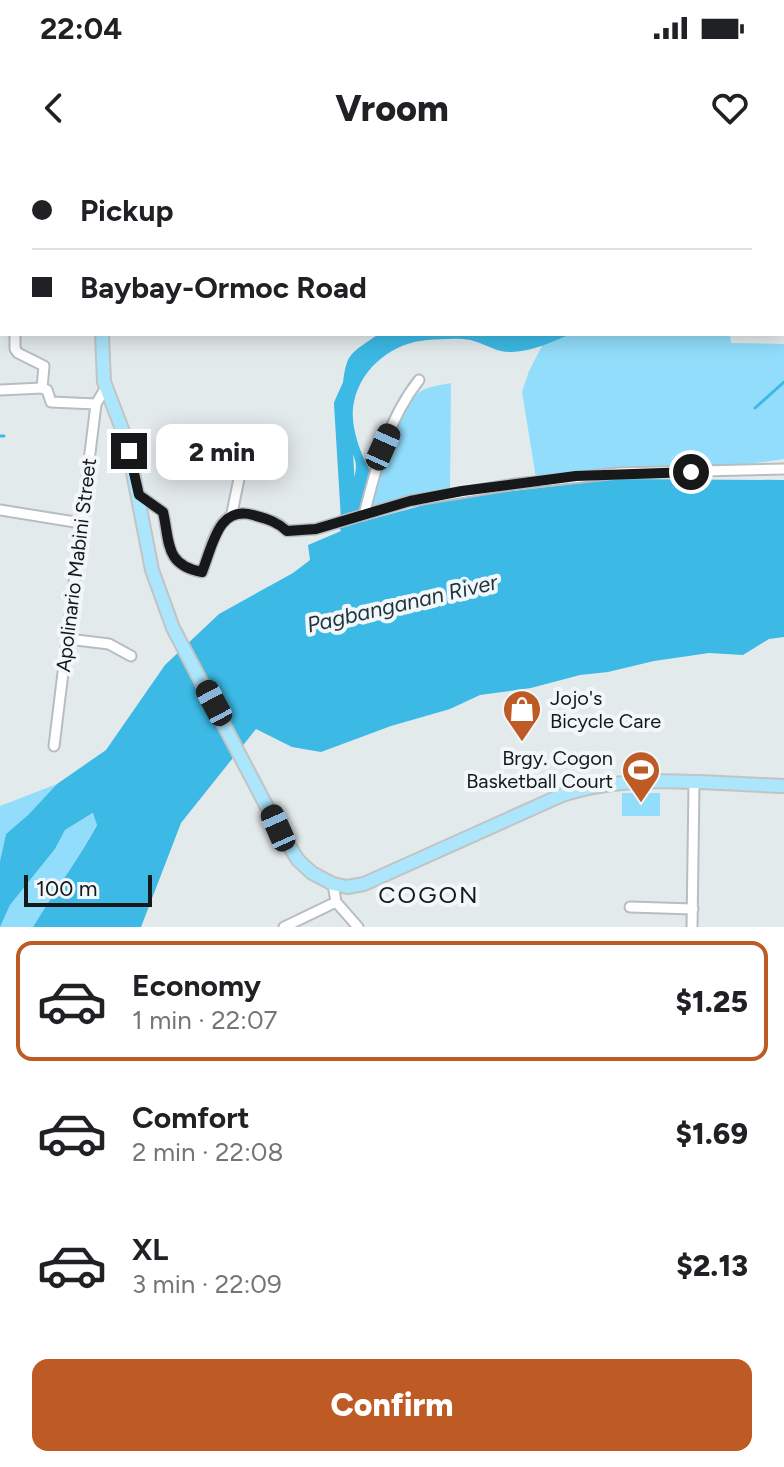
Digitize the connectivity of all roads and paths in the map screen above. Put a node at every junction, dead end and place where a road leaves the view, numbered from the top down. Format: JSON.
{"nodes":[{"id":1,"x":15,"y":336,"type":"edge"},
{"id":2,"x":102,"y":336,"type":"edge"},
{"id":3,"x":419,"y":380,"type":"dead end"},
{"id":4,"x":105,"y":385,"type":"junction"},
{"id":5,"x":42,"y":388,"type":"junction"},
{"id":6,"x":0,"y":390,"type":"edge"},
{"id":7,"x":96,"y":404,"type":"junction"},
{"id":8,"x":244,"y":454,"type":"dead end"},
{"id":9,"x":784,"y":469,"type":"edge"},
{"id":10,"x":139,"y":495,"type":"junction"},
{"id":11,"x":0,"y":510,"type":"edge"},
{"id":12,"x":232,"y":513,"type":"junction"},
{"id":13,"x":362,"y":516,"type":"junction"},
{"id":14,"x":81,"y":523,"type":"junction"},
{"id":15,"x":68,"y":639,"type":"junction"},
{"id":16,"x":131,"y":656,"type":"dead end"},
{"id":17,"x":54,"y":746,"type":"dead end"},
{"id":18,"x":694,"y":784,"type":"junction"},
{"id":19,"x":784,"y":786,"type":"edge"},
{"id":20,"x":333,"y":884,"type":"junction"},
{"id":21,"x":336,"y":902,"type":"junction"},
{"id":22,"x":630,"y":907,"type":"dead end"},
{"id":23,"x":693,"y":909,"type":"junction"},
{"id":24,"x":284,"y":927,"type":"edge"},
{"id":25,"x":358,"y":927,"type":"edge"},
{"id":26,"x":692,"y":927,"type":"edge"}],
"edges":[{"from":1,"to":5,"type":"street"},
{"from":2,"to":4,"type":"main road"},
{"from":3,"to":13,"type":"street"},
{"from":4,"to":7,"type":"street","name":"Apolinario Mabini Street"},
{"from":4,"to":10,"type":"main road"},
{"from":5,"to":6,"type":"street"},
{"from":5,"to":7,"type":"street"},
{"from":7,"to":14,"type":"street","name":"Apolinario Mabini Street"},
{"from":8,"to":12,"type":"street"},
{"from":9,"to":13,"type":"street"},
{"from":10,"to":12,"type":"street"},
{"from":10,"to":20,"type":"main road"},
{"from":11,"to":14,"type":"street"},
{"from":12,"to":13,"type":"street"},
{"from":14,"to":15,"type":"street","name":"Apolinario Mabini Street"},
{"from":15,"to":16,"type":"street"},
{"from":15,"to":17,"type":"street","name":"Apolinario Mabini Street"},
{"from":18,"to":19,"type":"main road"},
{"from":18,"to":20,"type":"main road"},
{"from":18,"to":23,"type":"street"},
{"from":20,"to":21,"type":"street"},
{"from":21,"to":24,"type":"street"},
{"from":21,"to":25,"type":"street"},
{"from":22,"to":23,"type":"street"},
{"from":23,"to":26,"type":"street"}]}
